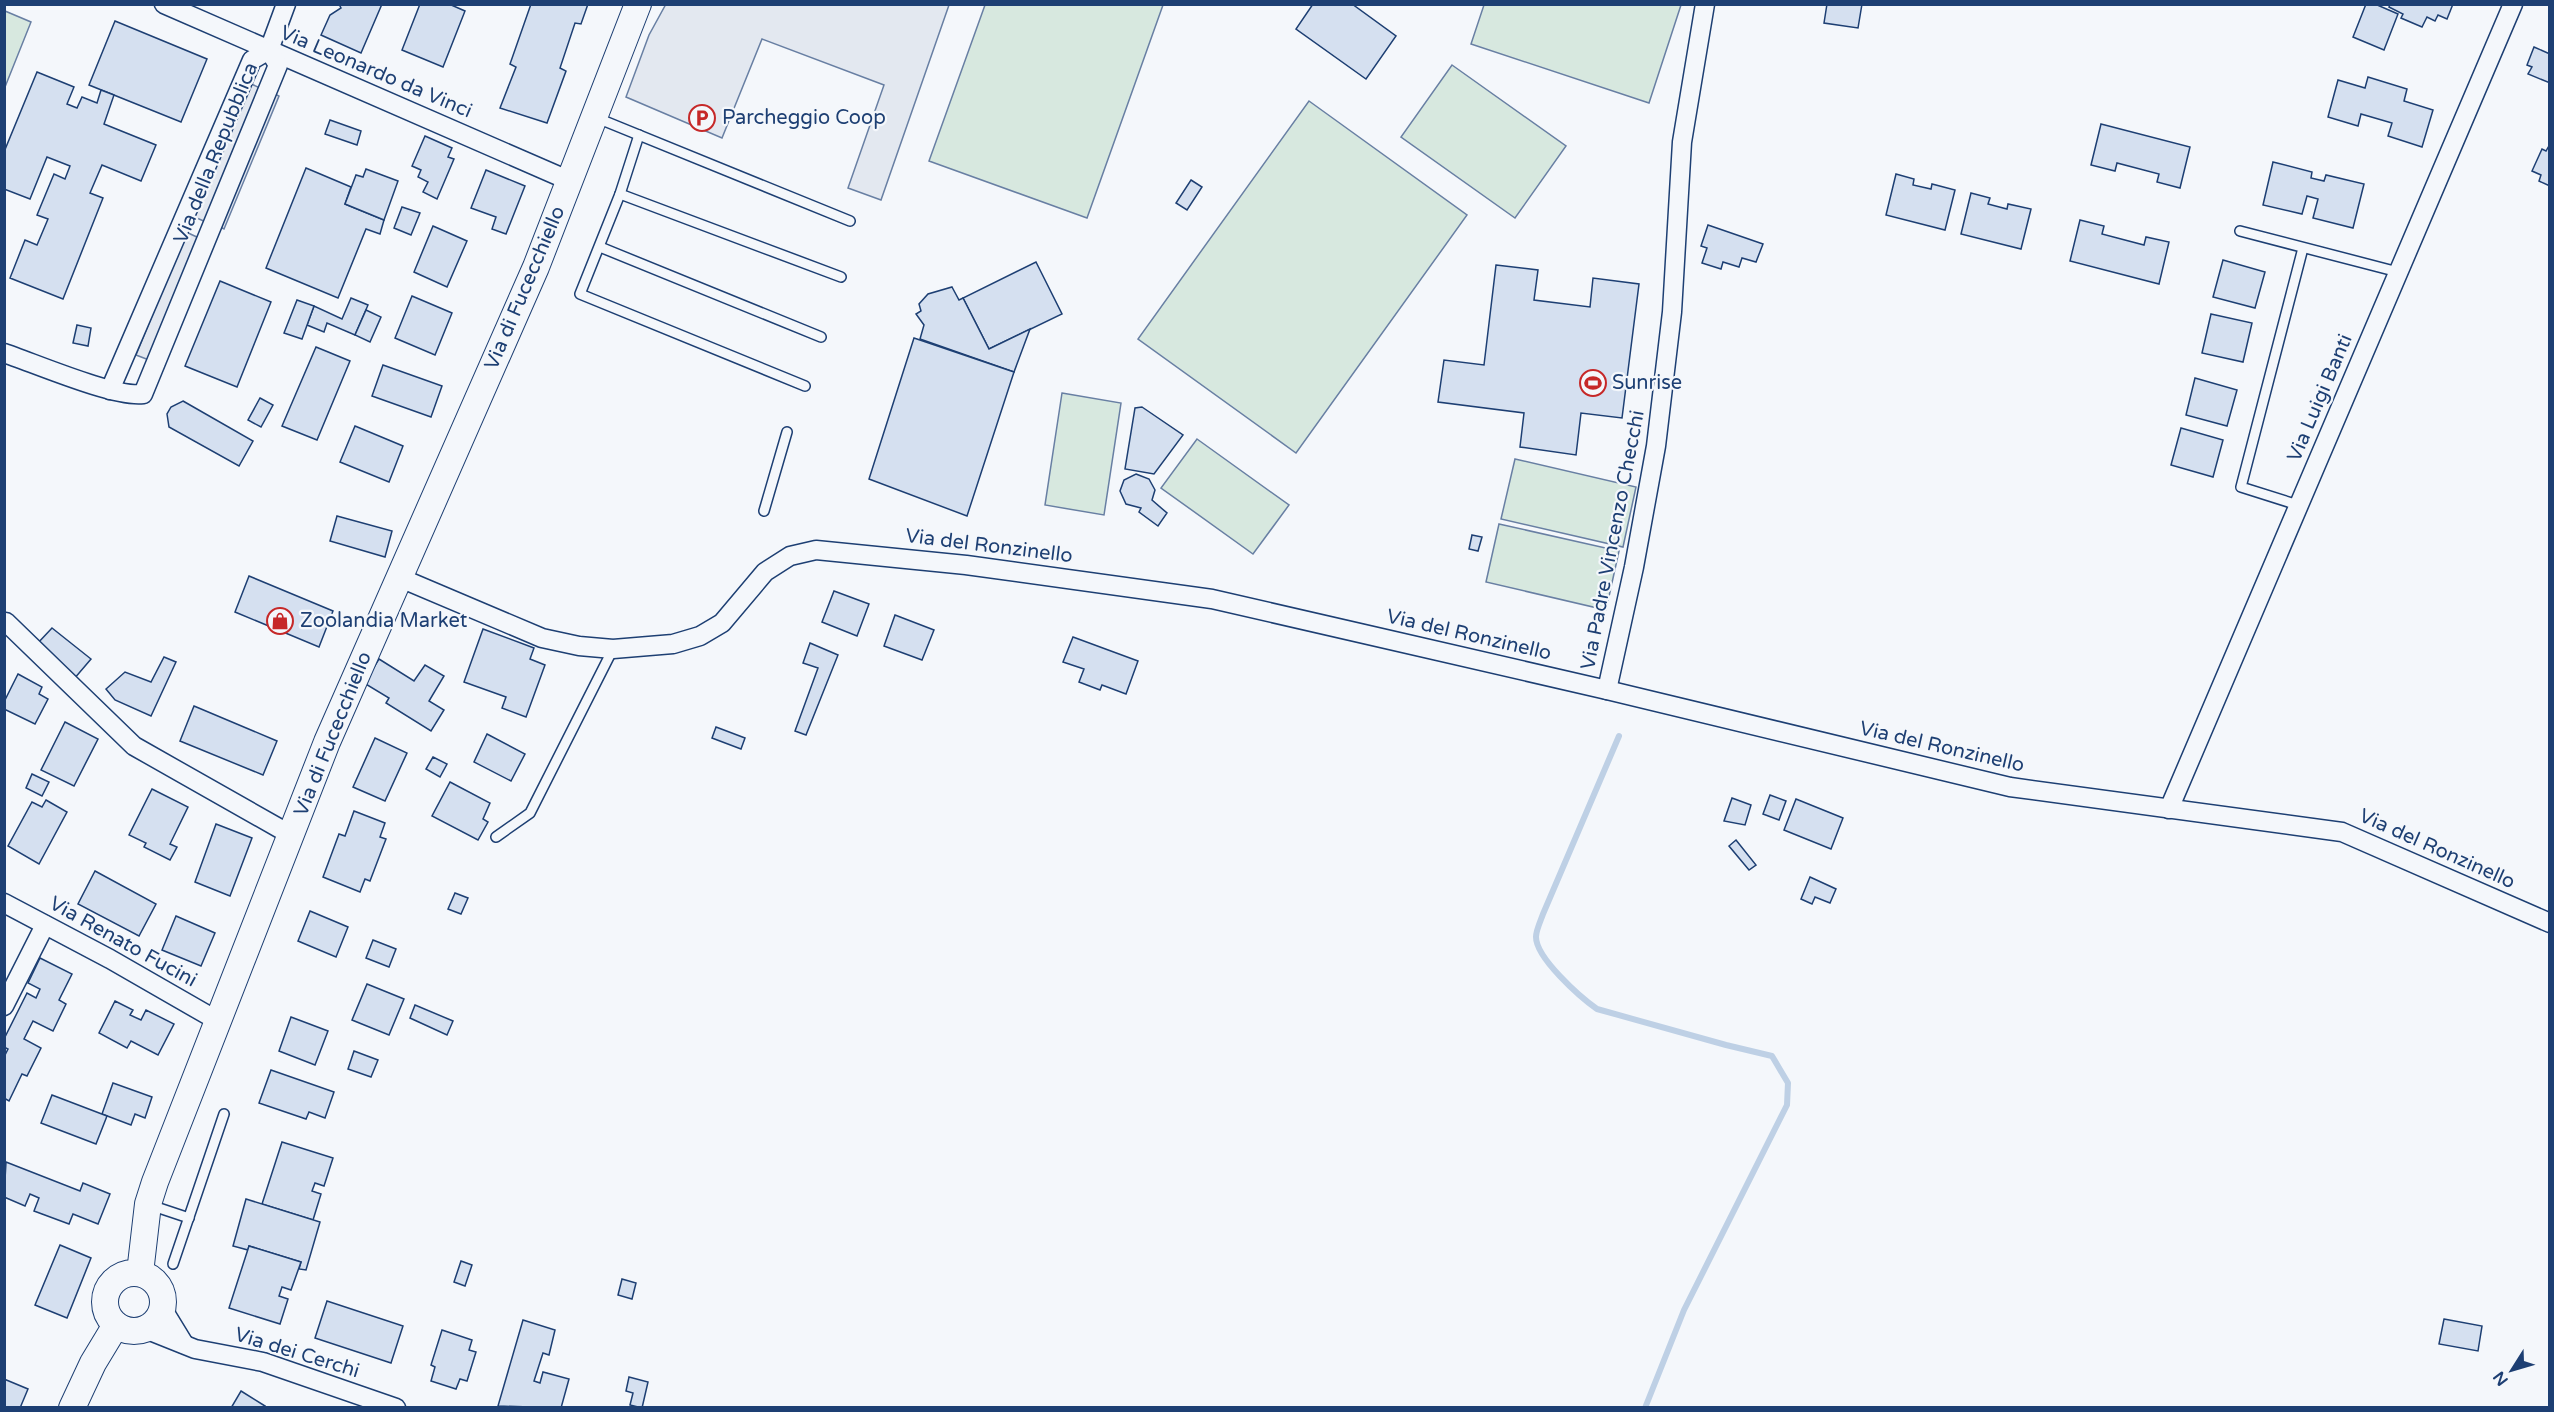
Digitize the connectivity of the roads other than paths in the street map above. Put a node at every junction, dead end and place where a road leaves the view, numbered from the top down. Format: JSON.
{"nodes":[{"id":1,"x":164,"y":4,"type":"edge"},
{"id":2,"x":286,"y":4,"type":"edge"},
{"id":3,"x":639,"y":4,"type":"edge"},
{"id":4,"x":1705,"y":4,"type":"edge"},
{"id":5,"x":2513,"y":4,"type":"edge"},
{"id":6,"x":269,"y":50,"type":"junction"},
{"id":7,"x":596,"y":118,"type":"junction"},
{"id":8,"x":639,"y":135,"type":"junction"},
{"id":9,"x":570,"y":181,"type":"junction"},
{"id":10,"x":620,"y":194,"type":"junction"},
{"id":11,"x":850,"y":220,"type":"dead end"},
{"id":12,"x":2240,"y":231,"type":"dead end"},
{"id":13,"x":600,"y":247,"type":"junction"},
{"id":14,"x":2303,"y":248,"type":"junction"},
{"id":15,"x":2398,"y":272,"type":"junction"},
{"id":16,"x":841,"y":278,"type":"dead end"},
{"id":17,"x":821,"y":337,"type":"dead end"},
{"id":18,"x":4,"y":353,"type":"edge"},
{"id":19,"x":805,"y":386,"type":"dead end"},
{"id":20,"x":110,"y":390,"type":"junction"},
{"id":21,"x":787,"y":432,"type":"dead end"},
{"id":22,"x":2298,"y":505,"type":"junction"},
{"id":23,"x":764,"y":511,"type":"dead end"},
{"id":24,"x":398,"y":577,"type":"junction"},
{"id":25,"x":6,"y":622,"type":"dead end"},
{"id":26,"x":613,"y":649,"type":"junction"},
{"id":27,"x":1607,"y":690,"type":"junction"},
{"id":28,"x":2169,"y":809,"type":"junction"},
{"id":29,"x":291,"y":836,"type":"junction"},
{"id":30,"x":496,"y":837,"type":"dead end"},
{"id":31,"x":4,"y":903,"type":"edge"},
{"id":32,"x":2550,"y":923,"type":"edge"},
{"id":33,"x":45,"y":925,"type":"junction"},
{"id":34,"x":4,"y":1006,"type":"edge"},
{"id":35,"x":218,"y":1021,"type":"junction"},
{"id":36,"x":224,"y":1114,"type":"dead end"},
{"id":37,"x":148,"y":1204,"type":"junction"},
{"id":38,"x":189,"y":1218,"type":"junction"},
{"id":39,"x":173,"y":1264,"type":"dead end"},
{"id":40,"x":140,"y":1274,"type":"junction"},
{"id":41,"x":162,"y":1308,"type":"junction"},
{"id":42,"x":116,"y":1325,"type":"junction"},
{"id":43,"x":145,"y":1329,"type":"junction"},
{"id":44,"x":184,"y":1344,"type":"junction"},
{"id":45,"x":72,"y":1407,"type":"edge"},
{"id":46,"x":396,"y":1407,"type":"edge"}],
"edges":[{"from":1,"to":6,"type":"street","name":"Via Leonardo da Vinci"},
{"from":2,"to":6,"type":"street"},
{"from":3,"to":7,"type":"main road","name":"Via di Fucecchiello"},
{"from":4,"to":27,"type":"street","name":"Via Padre Vincenzo Checchi"},
{"from":5,"to":15,"type":"street","name":"Via Luigi Banti"},
{"from":6,"to":9,"type":"street","name":"Via Leonardo da Vinci"},
{"from":6,"to":20,"type":"street","name":"Via della Repubblica"},
{"from":6,"to":20,"type":"street","name":"Via della Repubblica"},
{"from":7,"to":8,"type":"lane"},
{"from":7,"to":9,"type":"main road","name":"Via di Fucecchiello"},
{"from":8,"to":10,"type":"lane"},
{"from":8,"to":11,"type":"lane"},
{"from":9,"to":24,"type":"main road","name":"Via di Fucecchiello"},
{"from":10,"to":13,"type":"lane"},
{"from":10,"to":16,"type":"lane"},
{"from":12,"to":14,"type":"lane"},
{"from":13,"to":17,"type":"lane"},
{"from":13,"to":19,"type":"lane"},
{"from":14,"to":15,"type":"lane"},
{"from":14,"to":22,"type":"lane"},
{"from":15,"to":22,"type":"street","name":"Via Luigi Banti"},
{"from":18,"to":20,"type":"street"},
{"from":21,"to":23,"type":"lane"},
{"from":22,"to":28,"type":"street","name":"Via Luigi Banti"},
{"from":24,"to":26,"type":"street","name":"Via del Ronzinello"},
{"from":24,"to":29,"type":"main road","name":"Via di Fucecchiello"},
{"from":25,"to":29,"type":"street"},
{"from":26,"to":27,"type":"street","name":"Via del Ronzinello"},
{"from":26,"to":30,"type":"lane"},
{"from":27,"to":28,"type":"street","name":"Via del Ronzinello"},
{"from":28,"to":32,"type":"street","name":"Via del Ronzinello"},
{"from":29,"to":35,"type":"main road","name":"Via di Fucecchiello"},
{"from":31,"to":33,"type":"street","name":"Via Renato Fucini"},
{"from":33,"to":34,"type":"street"},
{"from":33,"to":35,"type":"street","name":"Via Renato Fucini"},
{"from":35,"to":37,"type":"main road","name":"Via di Fucecchiello"},
{"from":36,"to":38,"type":"lane"},
{"from":37,"to":38,"type":"lane"},
{"from":37,"to":40,"type":"main road","name":"Via di Fucecchiello"},
{"from":38,"to":39,"type":"lane"},
{"from":40,"to":41,"type":"main road"},
{"from":40,"to":42,"type":"main road"},
{"from":41,"to":43,"type":"main road"},
{"from":41,"to":44,"type":"street"},
{"from":42,"to":43,"type":"main road"},
{"from":42,"to":45,"type":"main road"},
{"from":43,"to":44,"type":"street","name":"Via dei Cerchi"},
{"from":44,"to":46,"type":"street","name":"Via dei Cerchi"}]}
